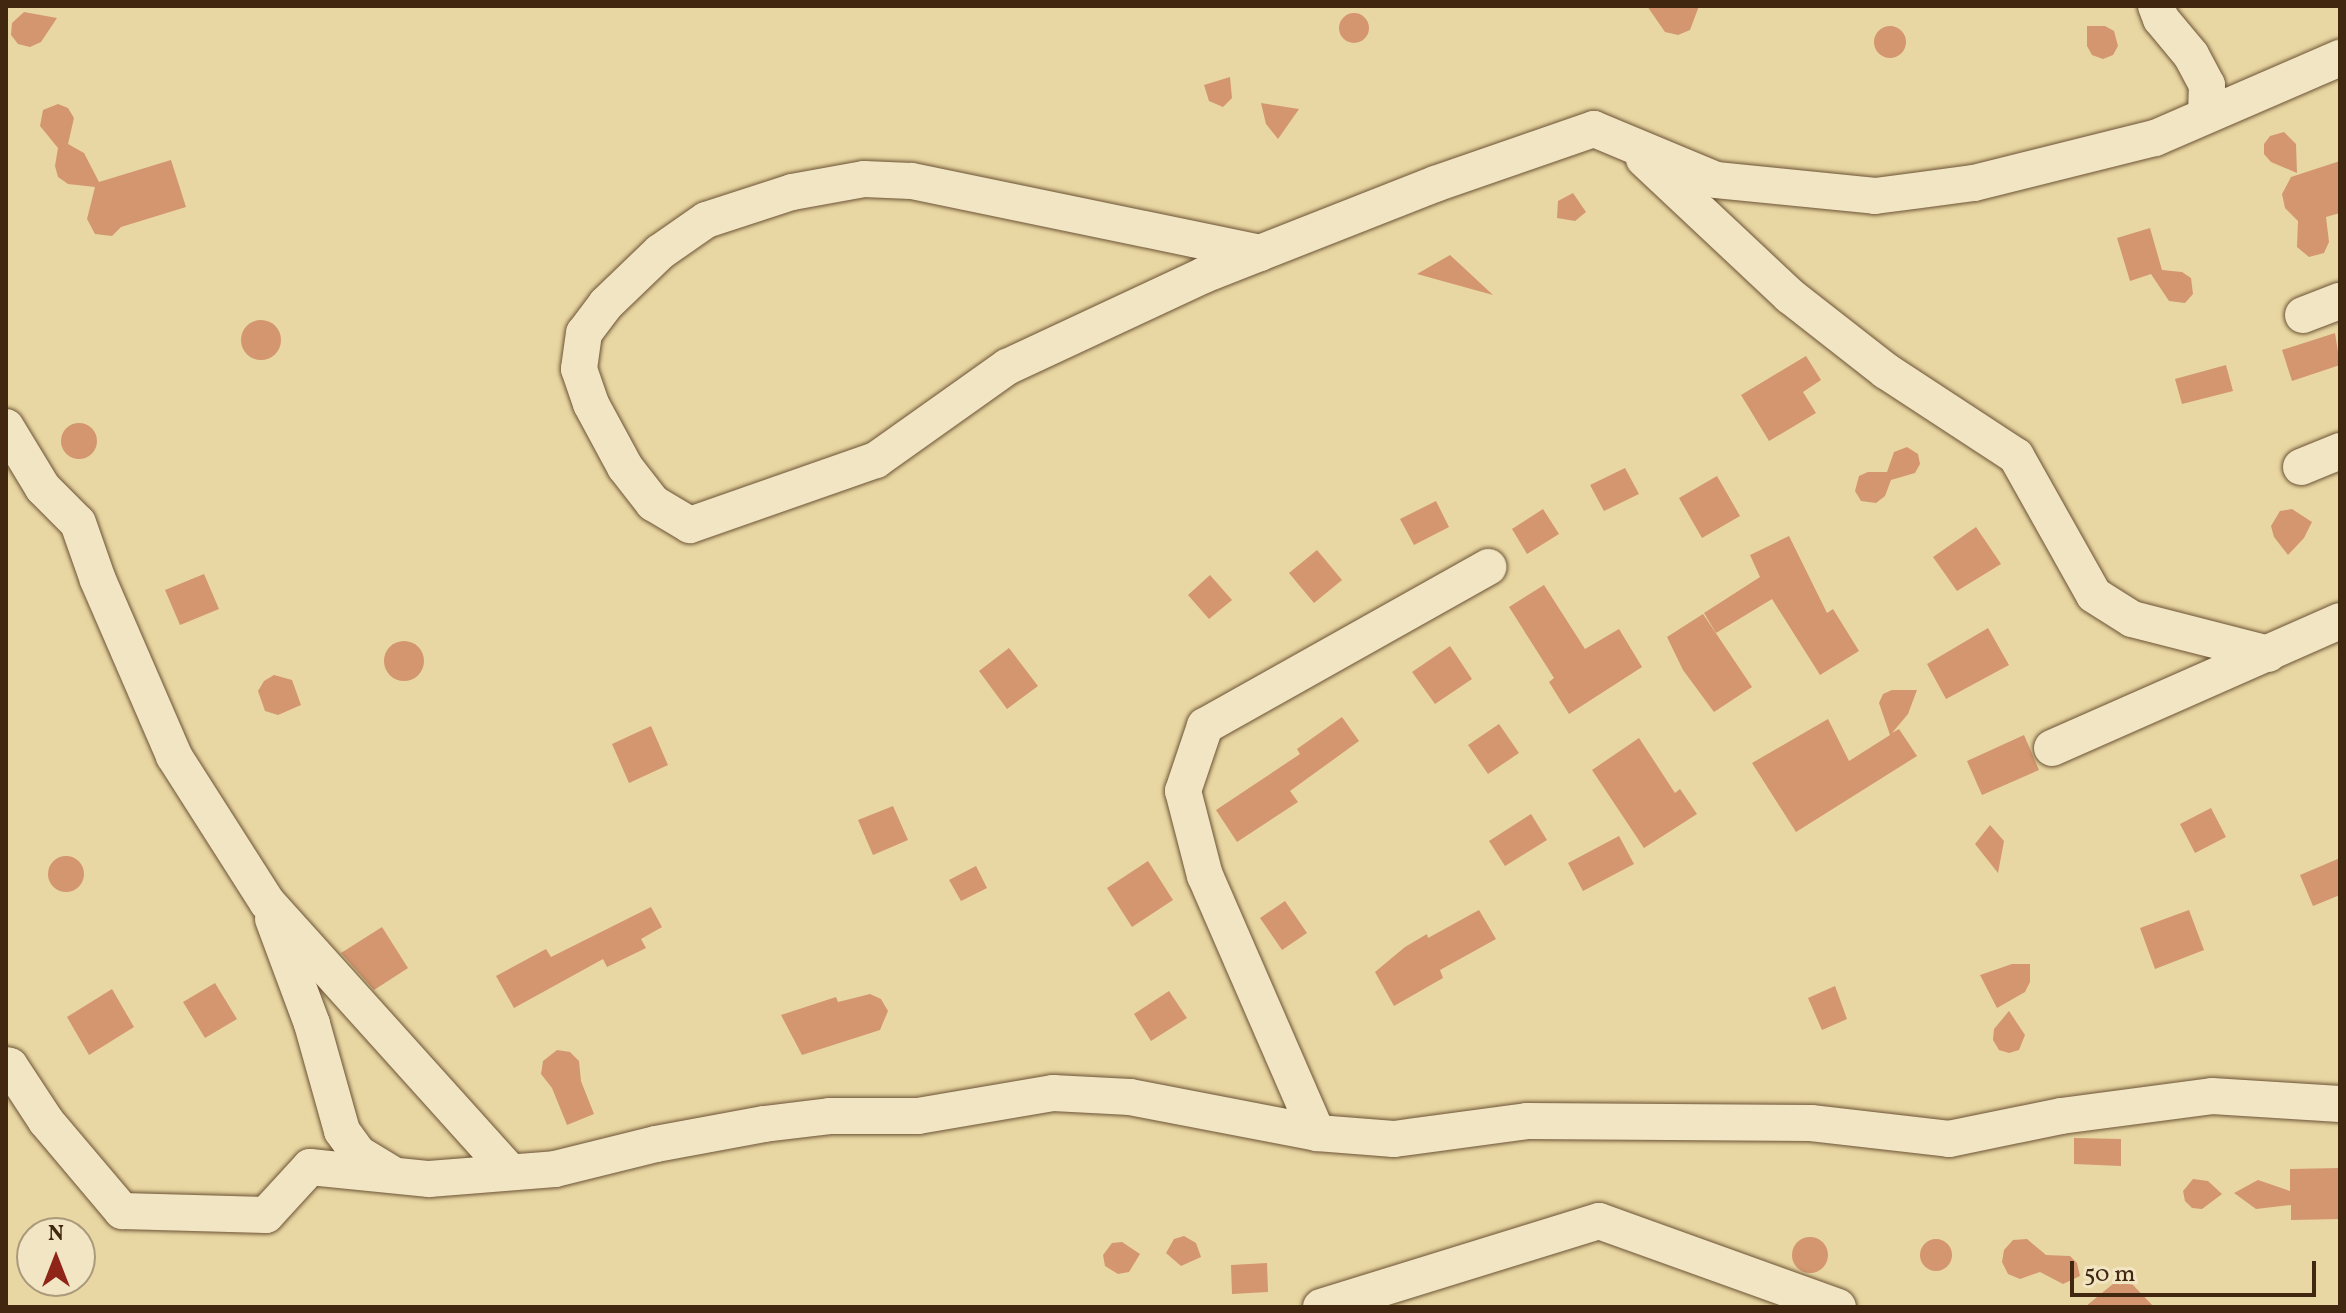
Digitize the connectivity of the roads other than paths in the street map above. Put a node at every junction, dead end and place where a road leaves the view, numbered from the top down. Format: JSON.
{"nodes":[{"id":1,"x":2156,"y":6,"type":"edge"},
{"id":2,"x":2340,"y":58,"type":"edge"},
{"id":3,"x":2206,"y":114,"type":"junction"},
{"id":4,"x":1630,"y":146,"type":"junction"},
{"id":5,"x":1260,"y":253,"type":"junction"},
{"id":6,"x":2340,"y":301,"type":"edge"},
{"id":7,"x":2303,"y":315,"type":"dead end"},
{"id":8,"x":6,"y":427,"type":"edge"},
{"id":9,"x":2340,"y":451,"type":"edge"},
{"id":10,"x":2301,"y":467,"type":"dead end"},
{"id":11,"x":1488,"y":567,"type":"dead end"},
{"id":12,"x":2340,"y":621,"type":"edge"},
{"id":13,"x":2269,"y":654,"type":"junction"},
{"id":14,"x":2052,"y":748,"type":"dead end"},
{"id":15,"x":267,"y":902,"type":"junction"},
{"id":16,"x":7,"y":1063,"type":"edge"},
{"id":17,"x":2340,"y":1104,"type":"edge"},
{"id":18,"x":1317,"y":1133,"type":"junction"},
{"id":19,"x":510,"y":1172,"type":"junction"},
{"id":20,"x":396,"y":1175,"type":"junction"},
{"id":21,"x":1321,"y":1307,"type":"edge"},
{"id":22,"x":1838,"y":1307,"type":"edge"}],
"edges":[{"from":1,"to":3,"type":"street"},
{"from":2,"to":3,"type":"street"},
{"from":3,"to":4,"type":"street"},
{"from":4,"to":5,"type":"street"},
{"from":4,"to":13,"type":"street"},
{"from":5,"to":5,"type":"street"},
{"from":6,"to":7,"type":"street"},
{"from":8,"to":15,"type":"street"},
{"from":9,"to":10,"type":"street"},
{"from":11,"to":18,"type":"street"},
{"from":12,"to":13,"type":"street"},
{"from":13,"to":14,"type":"street"},
{"from":15,"to":19,"type":"street"},
{"from":15,"to":20,"type":"street"},
{"from":16,"to":20,"type":"street"},
{"from":17,"to":18,"type":"street"},
{"from":18,"to":19,"type":"street"},
{"from":19,"to":20,"type":"street"},
{"from":21,"to":22,"type":"street"}]}
